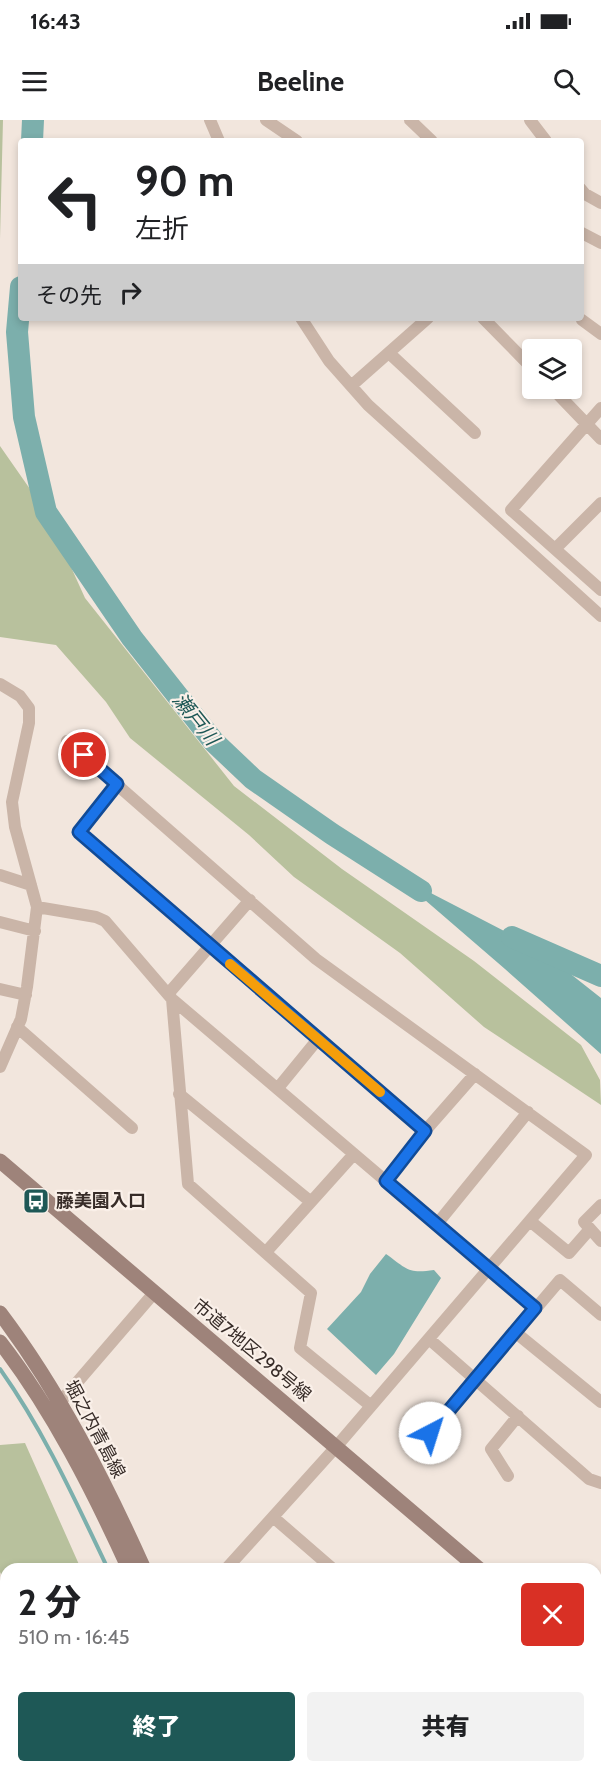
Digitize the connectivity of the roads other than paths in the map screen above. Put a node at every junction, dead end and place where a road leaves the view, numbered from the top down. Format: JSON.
{"nodes":[{"id":1,"x":210,"y":120,"type":"edge"},
{"id":2,"x":266,"y":120,"type":"edge"},
{"id":3,"x":410,"y":120,"type":"edge"},
{"id":4,"x":530,"y":120,"type":"edge"},
{"id":5,"x":218,"y":138,"type":"edge"},
{"id":6,"x":293,"y":138,"type":"edge"},
{"id":7,"x":429,"y":138,"type":"edge"},
{"id":8,"x":544,"y":138,"type":"edge"},
{"id":9,"x":584,"y":193,"type":"edge"},
{"id":10,"x":601,"y":203,"type":"edge"},
{"id":11,"x":584,"y":234,"type":"edge"},
{"id":12,"x":601,"y":243,"type":"edge"},
{"id":13,"x":303,"y":321,"type":"edge"},
{"id":14,"x":425,"y":321,"type":"edge"},
{"id":15,"x":486,"y":321,"type":"edge"},
{"id":16,"x":583,"y":321,"type":"edge"},
{"id":17,"x":601,"y":334,"type":"edge"},
{"id":18,"x":389,"y":353,"type":"junction"},
{"id":19,"x":522,"y":358,"type":"edge"},
{"id":20,"x":351,"y":386,"type":"junction"},
{"id":21,"x":563,"y":399,"type":"edge"},
{"id":22,"x":601,"y":408,"type":"edge"},
{"id":23,"x":588,"y":425,"type":"junction"},
{"id":24,"x":475,"y":433,"type":"dead end"},
{"id":25,"x":601,"y":439,"type":"edge"},
{"id":26,"x":601,"y":502,"type":"edge"},
{"id":27,"x":555,"y":549,"type":"junction"},
{"id":28,"x":601,"y":590,"type":"edge"},
{"id":29,"x":601,"y":616,"type":"edge"},
{"id":30,"x":0,"y":684,"type":"edge"},
{"id":31,"x":67,"y":741,"type":"dead end"},
{"id":32,"x":117,"y":784,"type":"junction"},
{"id":33,"x":0,"y":875,"type":"edge"},
{"id":34,"x":31,"y":885,"type":"junction"},
{"id":35,"x":250,"y":900,"type":"junction"},
{"id":36,"x":37,"y":907,"type":"junction"},
{"id":37,"x":0,"y":922,"type":"edge"},
{"id":38,"x":35,"y":931,"type":"junction"},
{"id":39,"x":210,"y":946,"type":"junction"},
{"id":40,"x":0,"y":989,"type":"edge"},
{"id":41,"x":26,"y":995,"type":"junction"},
{"id":42,"x":170,"y":996,"type":"junction"},
{"id":43,"x":17,"y":1027,"type":"junction"},
{"id":44,"x":318,"y":1039,"type":"junction"},
{"id":45,"x":3,"y":1053,"type":"edge"},
{"id":46,"x":0,"y":1067,"type":"edge"},
{"id":47,"x":475,"y":1074,"type":"junction"},
{"id":48,"x":278,"y":1088,"type":"junction"},
{"id":49,"x":179,"y":1094,"type":"junction"},
{"id":50,"x":528,"y":1112,"type":"junction"},
{"id":51,"x":132,"y":1128,"type":"dead end"},
{"id":52,"x":425,"y":1131,"type":"junction"},
{"id":53,"x":354,"y":1154,"type":"junction"},
{"id":54,"x":0,"y":1161,"type":"edge"},
{"id":55,"x":386,"y":1181,"type":"junction"},
{"id":56,"x":311,"y":1202,"type":"junction"},
{"id":57,"x":601,"y":1205,"type":"edge"},
{"id":58,"x":530,"y":1221,"type":"junction"},
{"id":59,"x":437,"y":1224,"type":"junction"},
{"id":60,"x":590,"y":1229,"type":"junction"},
{"id":61,"x":601,"y":1241,"type":"edge"},
{"id":62,"x":266,"y":1252,"type":"junction"},
{"id":63,"x":490,"y":1269,"type":"junction"},
{"id":64,"x":154,"y":1293,"type":"junction"},
{"id":65,"x":535,"y":1308,"type":"junction"},
{"id":66,"x":0,"y":1313,"type":"edge"},
{"id":67,"x":601,"y":1315,"type":"edge"},
{"id":68,"x":515,"y":1332,"type":"junction"},
{"id":69,"x":429,"y":1339,"type":"junction"},
{"id":70,"x":0,"y":1342,"type":"edge"},
{"id":71,"x":475,"y":1379,"type":"junction"},
{"id":72,"x":601,"y":1402,"type":"edge"},
{"id":73,"x":371,"y":1406,"type":"junction"},
{"id":74,"x":55,"y":1408,"type":"junction"},
{"id":75,"x":518,"y":1416,"type":"junction"},
{"id":76,"x":336,"y":1447,"type":"junction"},
{"id":77,"x":415,"y":1451,"type":"dead end"},
{"id":78,"x":508,"y":1476,"type":"dead end"},
{"id":79,"x":601,"y":1483,"type":"edge"},
{"id":80,"x":273,"y":1517,"type":"junction"},
{"id":81,"x":126,"y":1563,"type":"edge"},
{"id":82,"x":141,"y":1563,"type":"edge"},
{"id":83,"x":231,"y":1563,"type":"edge"},
{"id":84,"x":326,"y":1563,"type":"edge"},
{"id":85,"x":471,"y":1563,"type":"edge"}],
"edges":[{"from":1,"to":5,"type":"street"},
{"from":2,"to":6,"type":"street"},
{"from":3,"to":7,"type":"street"},
{"from":4,"to":8,"type":"street"},
{"from":9,"to":10,"type":"street"},
{"from":11,"to":12,"type":"street"},
{"from":13,"to":20,"type":"street"},
{"from":14,"to":18,"type":"street"},
{"from":15,"to":19,"type":"street"},
{"from":16,"to":17,"type":"street"},
{"from":18,"to":20,"type":"street"},
{"from":18,"to":24,"type":"street"},
{"from":20,"to":29,"type":"street"},
{"from":21,"to":23,"type":"street"},
{"from":22,"to":23,"type":"street"},
{"from":23,"to":25,"type":"street"},
{"from":23,"to":27,"type":"street"},
{"from":26,"to":27,"type":"street"},
{"from":27,"to":28,"type":"street"},
{"from":30,"to":34,"type":"street"},
{"from":31,"to":32,"type":"street"},
{"from":32,"to":35,"type":"street"},
{"from":32,"to":39,"type":"street"},
{"from":33,"to":34,"type":"street"},
{"from":34,"to":36,"type":"street"},
{"from":35,"to":39,"type":"street"},
{"from":35,"to":47,"type":"street"},
{"from":36,"to":38,"type":"street"},
{"from":36,"to":42,"type":"street"},
{"from":37,"to":38,"type":"street"},
{"from":38,"to":41,"type":"street"},
{"from":39,"to":42,"type":"street"},
{"from":39,"to":44,"type":"street"},
{"from":40,"to":41,"type":"street"},
{"from":41,"to":43,"type":"street"},
{"from":42,"to":48,"type":"street"},
{"from":42,"to":49,"type":"street"},
{"from":43,"to":45,"type":"street"},
{"from":43,"to":51,"type":"street"},
{"from":44,"to":48,"type":"street"},
{"from":44,"to":52,"type":"street"},
{"from":45,"to":46,"type":"street"},
{"from":47,"to":50,"type":"street"},
{"from":47,"to":52,"type":"street"},
{"from":48,"to":53,"type":"street"},
{"from":49,"to":56,"type":"street"},
{"from":49,"to":62,"type":"street"},
{"from":50,"to":58,"type":"street"},
{"from":50,"to":59,"type":"street"},
{"from":52,"to":55,"type":"street"},
{"from":53,"to":55,"type":"street"},
{"from":53,"to":56,"type":"street"},
{"from":54,"to":64,"type":"street","name":"市道7地区298号線"},
{"from":55,"to":59,"type":"street"},
{"from":56,"to":62,"type":"street"},
{"from":57,"to":60,"type":"street"},
{"from":58,"to":60,"type":"street"},
{"from":58,"to":63,"type":"street"},
{"from":59,"to":63,"type":"street"},
{"from":60,"to":61,"type":"street"},
{"from":62,"to":73,"type":"street"},
{"from":63,"to":65,"type":"street"},
{"from":63,"to":69,"type":"street"},
{"from":64,"to":74,"type":"street"},
{"from":64,"to":76,"type":"street","name":"市道7地区298号線"},
{"from":65,"to":67,"type":"street"},
{"from":65,"to":68,"type":"street"},
{"from":66,"to":74,"type":"street","name":"堀之内青島線"},
{"from":68,"to":71,"type":"street"},
{"from":68,"to":72,"type":"street"},
{"from":69,"to":71,"type":"street"},
{"from":69,"to":73,"type":"street"},
{"from":70,"to":74,"type":"street","name":"堀之内青島線"},
{"from":71,"to":75,"type":"street"},
{"from":71,"to":77,"type":"street"},
{"from":73,"to":76,"type":"street"},
{"from":74,"to":81,"type":"street","name":"堀之内青島線"},
{"from":74,"to":82,"type":"street","name":"堀之内青島線"},
{"from":75,"to":78,"type":"street"},
{"from":75,"to":79,"type":"street"},
{"from":76,"to":80,"type":"street"},
{"from":76,"to":85,"type":"street","name":"市道7地区298号線"},
{"from":80,"to":83,"type":"street"},
{"from":80,"to":84,"type":"street"}]}
